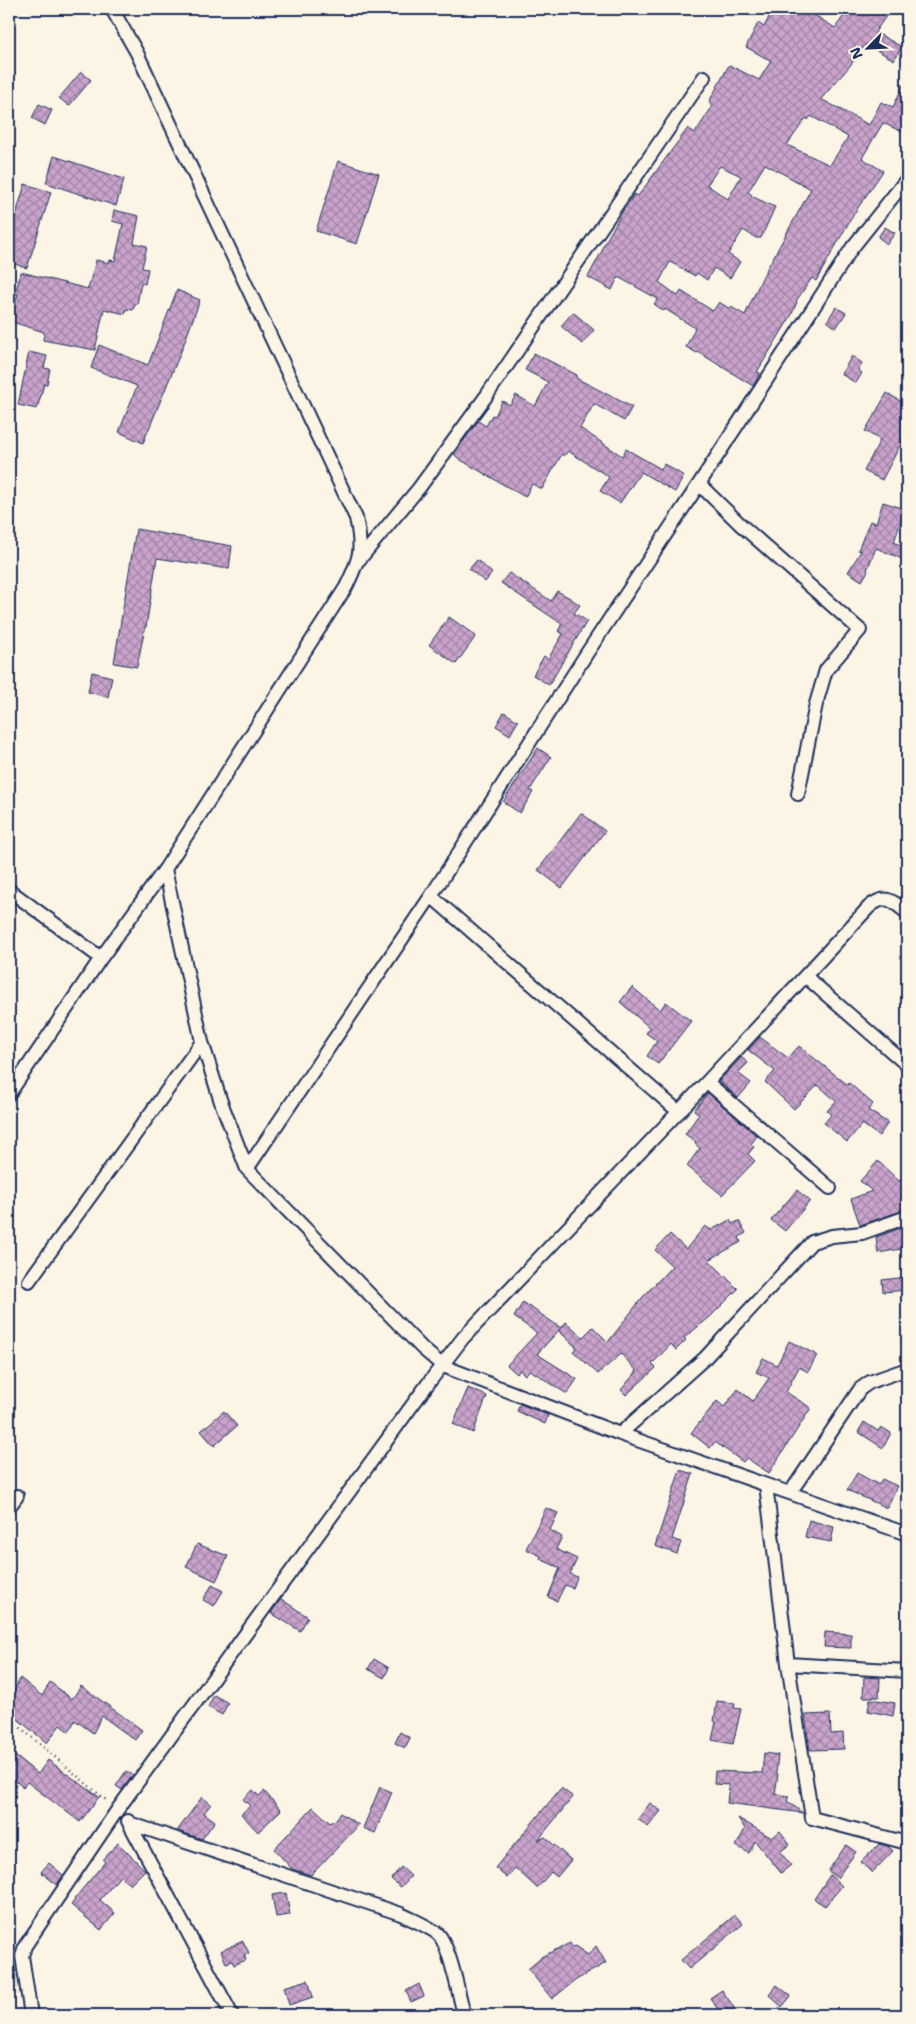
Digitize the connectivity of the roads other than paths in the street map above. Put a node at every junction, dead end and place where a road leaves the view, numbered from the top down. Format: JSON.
{"nodes":[{"id":1,"x":112,"y":9,"type":"edge"},
{"id":2,"x":704,"y":77,"type":"dead end"},
{"id":3,"x":907,"y":179,"type":"edge"},
{"id":4,"x":699,"y":484,"type":"junction"},
{"id":5,"x":359,"y":560,"type":"junction"},
{"id":6,"x":798,"y":794,"type":"dead end"},
{"id":7,"x":166,"y":869,"type":"junction"},
{"id":8,"x":9,"y":890,"type":"edge"},
{"id":9,"x":432,"y":896,"type":"junction"},
{"id":10,"x":907,"y":913,"type":"edge"},
{"id":11,"x":101,"y":958,"type":"junction"},
{"id":12,"x":806,"y":976,"type":"junction"},
{"id":13,"x":202,"y":1042,"type":"junction"},
{"id":14,"x":907,"y":1064,"type":"edge"},
{"id":15,"x":707,"y":1082,"type":"junction"},
{"id":16,"x":9,"y":1094,"type":"edge"},
{"id":17,"x":679,"y":1112,"type":"junction"},
{"id":18,"x":247,"y":1169,"type":"junction"},
{"id":19,"x":830,"y":1188,"type":"dead end"},
{"id":20,"x":907,"y":1217,"type":"edge"},
{"id":21,"x":29,"y":1281,"type":"dead end"},
{"id":22,"x":442,"y":1366,"type":"junction"},
{"id":23,"x":907,"y":1368,"type":"edge"},
{"id":24,"x":620,"y":1434,"type":"junction"},
{"id":25,"x":766,"y":1485,"type":"junction"},
{"id":26,"x":790,"y":1493,"type":"junction"},
{"id":27,"x":17,"y":1496,"type":"dead end"},
{"id":28,"x":9,"y":1507,"type":"edge"},
{"id":29,"x":907,"y":1534,"type":"edge"},
{"id":30,"x":788,"y":1664,"type":"junction"},
{"id":31,"x":907,"y":1671,"type":"edge"},
{"id":32,"x":118,"y":1810,"type":"junction"},
{"id":33,"x":129,"y":1823,"type":"junction"},
{"id":34,"x":907,"y":1843,"type":"edge"},
{"id":35,"x":30,"y":2015,"type":"edge"},
{"id":36,"x":232,"y":2015,"type":"edge"},
{"id":37,"x":464,"y":2015,"type":"edge"}],
"edges":[{"from":1,"to":5,"type":"street"},
{"from":2,"to":5,"type":"street"},
{"from":3,"to":4,"type":"street"},
{"from":4,"to":6,"type":"street"},
{"from":4,"to":9,"type":"street"},
{"from":5,"to":7,"type":"street"},
{"from":7,"to":11,"type":"street"},
{"from":7,"to":13,"type":"street"},
{"from":8,"to":11,"type":"street"},
{"from":9,"to":17,"type":"street"},
{"from":9,"to":18,"type":"street"},
{"from":10,"to":12,"type":"street"},
{"from":11,"to":16,"type":"street"},
{"from":12,"to":14,"type":"street"},
{"from":12,"to":15,"type":"street"},
{"from":13,"to":18,"type":"street"},
{"from":13,"to":21,"type":"street"},
{"from":15,"to":17,"type":"street"},
{"from":15,"to":19,"type":"street"},
{"from":17,"to":22,"type":"street"},
{"from":18,"to":22,"type":"street"},
{"from":20,"to":24,"type":"street"},
{"from":22,"to":24,"type":"street"},
{"from":22,"to":32,"type":"street"},
{"from":23,"to":26,"type":"street"},
{"from":24,"to":25,"type":"street"},
{"from":25,"to":26,"type":"street"},
{"from":25,"to":30,"type":"street"},
{"from":26,"to":29,"type":"street"},
{"from":27,"to":28,"type":"street"},
{"from":30,"to":31,"type":"street"},
{"from":30,"to":34,"type":"street"},
{"from":32,"to":33,"type":"street"},
{"from":32,"to":35,"type":"street"},
{"from":33,"to":36,"type":"street"},
{"from":33,"to":37,"type":"street"}]}
